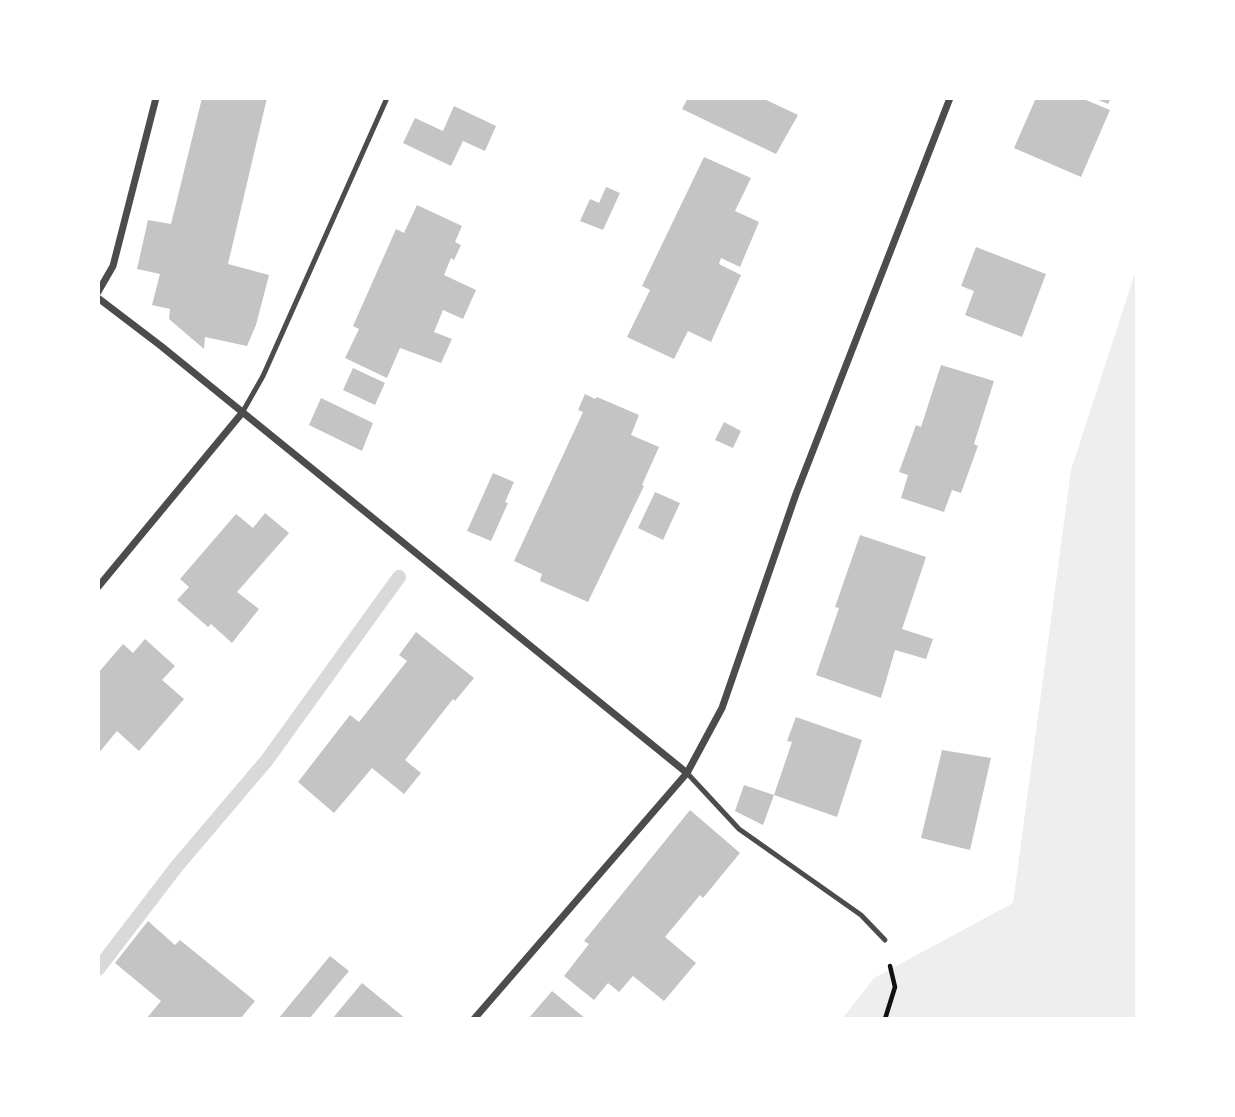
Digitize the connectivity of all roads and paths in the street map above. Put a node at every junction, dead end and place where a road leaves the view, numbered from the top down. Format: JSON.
{"nodes":[{"id":1,"x":156,"y":98,"type":"edge"},
{"id":2,"x":387,"y":98,"type":"edge"},
{"id":3,"x":950,"y":98,"type":"edge"},
{"id":4,"x":98,"y":292,"type":"edge"},
{"id":5,"x":98,"y":298,"type":"edge"},
{"id":6,"x":242,"y":413,"type":"junction"},
{"id":7,"x":98,"y":587,"type":"edge"},
{"id":8,"x":687,"y":773,"type":"junction"},
{"id":9,"x":885,"y":940,"type":"joint"},
{"id":10,"x":474,"y":1019,"type":"edge"},
{"id":11,"x":885,"y":1019,"type":"edge"}],
"edges":[{"from":1,"to":4,"type":"street"},
{"from":2,"to":6,"type":"lane"},
{"from":3,"to":8,"type":"street"},
{"from":5,"to":6,"type":"street"},
{"from":6,"to":7,"type":"street"},
{"from":6,"to":8,"type":"street"},
{"from":8,"to":9,"type":"lane"},
{"from":8,"to":10,"type":"street"},
{"from":9,"to":11,"type":"path"}]}
